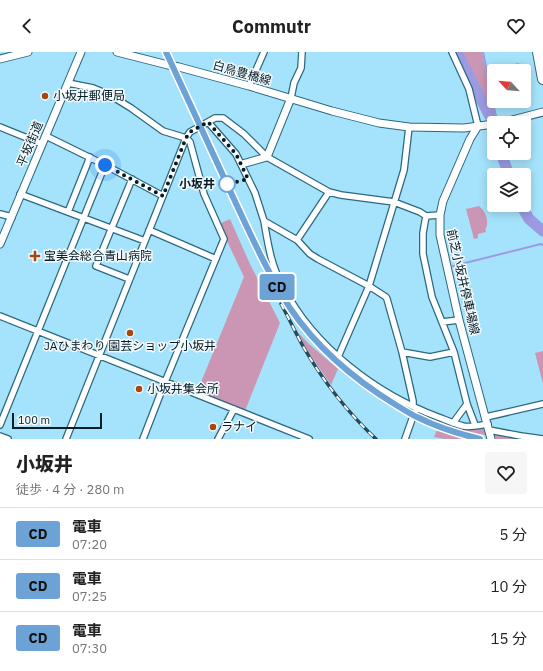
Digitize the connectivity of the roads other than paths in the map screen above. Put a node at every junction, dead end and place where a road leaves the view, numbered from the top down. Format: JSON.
{"nodes":[{"id":1,"x":28,"y":52,"type":"edge"},
{"id":2,"x":81,"y":52,"type":"edge"},
{"id":3,"x":117,"y":52,"type":"edge"},
{"id":4,"x":264,"y":52,"type":"edge"},
{"id":5,"x":302,"y":52,"type":"edge"},
{"id":6,"x":452,"y":52,"type":"edge"},
{"id":7,"x":538,"y":52,"type":"edge"},
{"id":8,"x":9,"y":54,"type":"edge"},
{"id":9,"x":0,"y":59,"type":"edge"},
{"id":10,"x":543,"y":79,"type":"edge"},
{"id":11,"x":68,"y":83,"type":"junction"},
{"id":12,"x":249,"y":86,"type":"junction"},
{"id":13,"x":291,"y":98,"type":"junction"},
{"id":14,"x":543,"y":112,"type":"edge"},
{"id":15,"x":528,"y":116,"type":"edge"},
{"id":16,"x":208,"y":122,"type":"junction"},
{"id":17,"x":487,"y":125,"type":"edge"},
{"id":18,"x":478,"y":126,"type":"junction"},
{"id":19,"x":0,"y":127,"type":"edge"},
{"id":20,"x":409,"y":127,"type":"junction"},
{"id":21,"x":46,"y":136,"type":"junction"},
{"id":22,"x":186,"y":138,"type":"junction"},
{"id":23,"x":42,"y":144,"type":"junction"},
{"id":24,"x":90,"y":157,"type":"junction"},
{"id":25,"x":267,"y":157,"type":"junction"},
{"id":26,"x":242,"y":164,"type":"junction"},
{"id":27,"x":105,"y":165,"type":"junction"},
{"id":28,"x":132,"y":179,"type":"junction"},
{"id":29,"x":329,"y":192,"type":"junction"},
{"id":30,"x":20,"y":194,"type":"junction"},
{"id":31,"x":163,"y":196,"type":"junction"},
{"id":32,"x":394,"y":202,"type":"junction"},
{"id":33,"x":68,"y":212,"type":"junction"},
{"id":34,"x":0,"y":214,"type":"edge"},
{"id":35,"x":440,"y":214,"type":"junction"},
{"id":36,"x":426,"y":216,"type":"junction"},
{"id":37,"x":12,"y":217,"type":"junction"},
{"id":38,"x":84,"y":218,"type":"junction"},
{"id":39,"x":264,"y":220,"type":"junction"},
{"id":40,"x":111,"y":229,"type":"junction"},
{"id":41,"x":149,"y":230,"type":"junction"},
{"id":42,"x":297,"y":240,"type":"junction"},
{"id":43,"x":144,"y":242,"type":"junction"},
{"id":44,"x":0,"y":244,"type":"edge"},
{"id":45,"x":216,"y":258,"type":"junction"},
{"id":46,"x":129,"y":279,"type":"junction"},
{"id":47,"x":369,"y":286,"type":"junction"},
{"id":48,"x":0,"y":316,"type":"edge"},
{"id":49,"x":459,"y":320,"type":"junction"},
{"id":50,"x":442,"y":322,"type":"junction"},
{"id":51,"x":37,"y":331,"type":"junction"},
{"id":52,"x":402,"y":352,"type":"junction"},
{"id":53,"x":454,"y":352,"type":"junction"},
{"id":54,"x":99,"y":355,"type":"junction"},
{"id":55,"x":338,"y":357,"type":"junction"},
{"id":56,"x":165,"y":382,"type":"junction"},
{"id":57,"x":467,"y":404,"type":"junction"},
{"id":58,"x":543,"y":404,"type":"edge"},
{"id":59,"x":415,"y":407,"type":"junction"},
{"id":60,"x":234,"y":409,"type":"junction"},
{"id":61,"x":453,"y":423,"type":"junction"},
{"id":62,"x":488,"y":424,"type":"junction"},
{"id":63,"x":0,"y":425,"type":"edge"},
{"id":64,"x":475,"y":425,"type":"junction"},
{"id":65,"x":0,"y":436,"type":"edge"},
{"id":66,"x":543,"y":438,"type":"edge"},
{"id":67,"x":8,"y":439,"type":"edge"},
{"id":68,"x":66,"y":439,"type":"edge"},
{"id":69,"x":143,"y":439,"type":"edge"},
{"id":70,"x":218,"y":439,"type":"edge"},
{"id":71,"x":309,"y":439,"type":"edge"},
{"id":72,"x":405,"y":439,"type":"edge"},
{"id":73,"x":492,"y":439,"type":"edge"}],
"edges":[{"from":1,"to":8,"type":"main road"},
{"from":2,"to":11,"type":"main road","name":"平坂街道"},
{"from":3,"to":12,"type":"main road","name":"白鳥豊橋線"},
{"from":4,"to":12,"type":"street"},
{"from":5,"to":13,"type":"street"},
{"from":6,"to":18,"type":"street"},
{"from":7,"to":10,"type":"highway"},
{"from":8,"to":9,"type":"main road"},
{"from":11,"to":21,"type":"main road","name":"平坂街道"},
{"from":11,"to":22,"type":"street"},
{"from":12,"to":13,"type":"main road","name":"白鳥豊橋線"},
{"from":13,"to":20,"type":"main road"},
{"from":13,"to":25,"type":"main road"},
{"from":14,"to":15,"type":"main road"},
{"from":16,"to":22,"type":"street"},
{"from":16,"to":25,"type":"street"},
{"from":16,"to":26,"type":"street"},
{"from":17,"to":18,"type":"main road"},
{"from":18,"to":20,"type":"main road"},
{"from":18,"to":35,"type":"main road","name":"前芝小坂井停車場線"},
{"from":19,"to":23,"type":"street"},
{"from":20,"to":32,"type":"street"},
{"from":21,"to":23,"type":"main road","name":"平坂街道"},
{"from":21,"to":24,"type":"street"},
{"from":22,"to":31,"type":"street"},
{"from":22,"to":45,"type":"street"},
{"from":23,"to":30,"type":"main road","name":"平坂街道"},
{"from":24,"to":27,"type":"street"},
{"from":24,"to":33,"type":"street"},
{"from":25,"to":26,"type":"main road"},
{"from":25,"to":29,"type":"street"},
{"from":26,"to":39,"type":"street"},
{"from":27,"to":28,"type":"street"},
{"from":27,"to":38,"type":"street"},
{"from":28,"to":31,"type":"street"},
{"from":28,"to":40,"type":"street"},
{"from":29,"to":32,"type":"street"},
{"from":29,"to":42,"type":"street"},
{"from":30,"to":33,"type":"street"},
{"from":30,"to":37,"type":"main road","name":"平坂街道"},
{"from":31,"to":41,"type":"street"},
{"from":32,"to":36,"type":"street"},
{"from":32,"to":47,"type":"street"},
{"from":33,"to":38,"type":"street"},
{"from":34,"to":37,"type":"street"},
{"from":35,"to":36,"type":"street"},
{"from":35,"to":49,"type":"main road","name":"前芝小坂井停車場線"},
{"from":36,"to":50,"type":"street"},
{"from":37,"to":44,"type":"main road","name":"平坂街道"},
{"from":38,"to":40,"type":"street"},
{"from":38,"to":51,"type":"street"},
{"from":39,"to":42,"type":"street"},
{"from":39,"to":55,"type":"street"},
{"from":40,"to":43,"type":"street"},
{"from":40,"to":46,"type":"street"},
{"from":41,"to":43,"type":"street"},
{"from":41,"to":45,"type":"street"},
{"from":42,"to":47,"type":"street"},
{"from":43,"to":46,"type":"street"},
{"from":45,"to":56,"type":"street"},
{"from":46,"to":54,"type":"street"},
{"from":47,"to":52,"type":"street"},
{"from":47,"to":55,"type":"street"},
{"from":48,"to":51,"type":"street"},
{"from":49,"to":50,"type":"street"},
{"from":49,"to":62,"type":"main road","name":"前芝小坂井停車場線"},
{"from":50,"to":53,"type":"street"},
{"from":51,"to":54,"type":"street"},
{"from":51,"to":63,"type":"street"},
{"from":52,"to":53,"type":"street"},
{"from":52,"to":59,"type":"street"},
{"from":53,"to":57,"type":"street"},
{"from":54,"to":56,"type":"street"},
{"from":54,"to":68,"type":"street"},
{"from":55,"to":59,"type":"street"},
{"from":56,"to":60,"type":"street"},
{"from":56,"to":69,"type":"street"},
{"from":57,"to":61,"type":"street"},
{"from":57,"to":64,"type":"street"},
{"from":58,"to":62,"type":"street"},
{"from":59,"to":61,"type":"street"},
{"from":59,"to":72,"type":"street"},
{"from":60,"to":70,"type":"street"},
{"from":60,"to":71,"type":"street"},
{"from":61,"to":64,"type":"street"},
{"from":62,"to":64,"type":"street"},
{"from":62,"to":66,"type":"street"},
{"from":62,"to":73,"type":"main road","name":"前芝小坂井停車場線"},
{"from":65,"to":67,"type":"street"}]}
